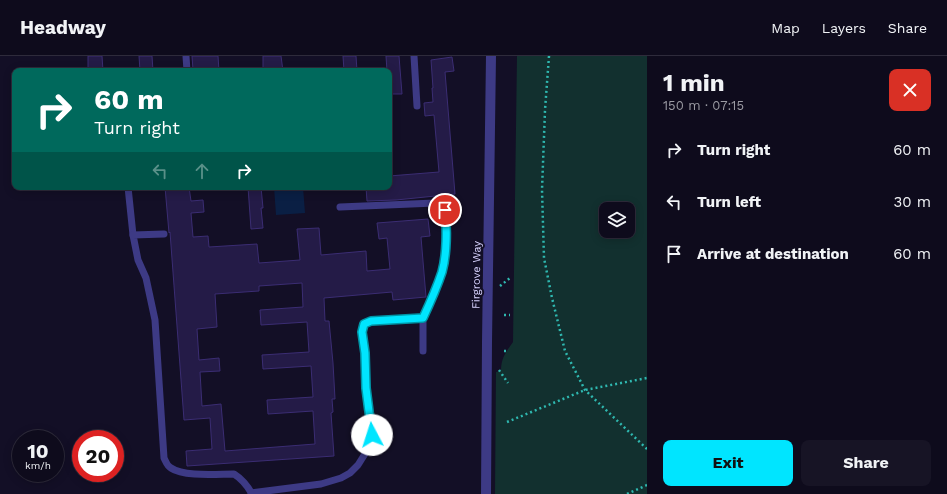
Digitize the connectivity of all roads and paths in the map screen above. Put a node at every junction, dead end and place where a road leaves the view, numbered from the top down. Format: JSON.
{"nodes":[{"id":1,"x":186,"y":56,"type":"edge"},
{"id":2,"x":414,"y":56,"type":"edge"},
{"id":3,"x":491,"y":56,"type":"edge"},
{"id":4,"x":549,"y":56,"type":"edge"},
{"id":5,"x":187,"y":68,"type":"edge"},
{"id":6,"x":417,"y":106,"type":"dead end"},
{"id":7,"x":128,"y":190,"type":"edge"},
{"id":8,"x":340,"y":207,"type":"dead end"},
{"id":9,"x":164,"y":234,"type":"dead end"},
{"id":10,"x":133,"y":235,"type":"junction"},
{"id":11,"x":510,"y":278,"type":"dead end"},
{"id":12,"x":500,"y":286,"type":"dead end"},
{"id":13,"x":510,"y":314,"type":"dead end"},
{"id":14,"x":504,"y":315,"type":"dead end"},
{"id":15,"x":423,"y":318,"type":"junction"},
{"id":16,"x":423,"y":351,"type":"dead end"},
{"id":17,"x":504,"y":351,"type":"dead end"},
{"id":18,"x":509,"y":351,"type":"dead end"},
{"id":19,"x":498,"y":370,"type":"dead end"},
{"id":20,"x":647,"y":378,"type":"edge"},
{"id":21,"x":508,"y":382,"type":"dead end"},
{"id":22,"x":585,"y":390,"type":"junction"},
{"id":23,"x":507,"y":422,"type":"dead end"},
{"id":24,"x":647,"y":449,"type":"edge"},
{"id":25,"x":647,"y":485,"type":"edge"},
{"id":26,"x":251,"y":494,"type":"edge"},
{"id":27,"x":486,"y":494,"type":"edge"},
{"id":28,"x":627,"y":494,"type":"edge"}],
"edges":[{"from":1,"to":5,"type":"lane"},
{"from":2,"to":6,"type":"lane"},
{"from":3,"to":27,"type":"street","name":"Firgrove Way"},
{"from":4,"to":22,"type":"path"},
{"from":7,"to":10,"type":"lane"},
{"from":8,"to":15,"type":"lane"},
{"from":9,"to":10,"type":"lane"},
{"from":10,"to":26,"type":"lane"},
{"from":11,"to":12,"type":"path"},
{"from":13,"to":14,"type":"path"},
{"from":15,"to":16,"type":"lane"},
{"from":15,"to":26,"type":"lane"},
{"from":17,"to":18,"type":"path"},
{"from":19,"to":21,"type":"path"},
{"from":20,"to":22,"type":"path"},
{"from":22,"to":23,"type":"path"},
{"from":22,"to":24,"type":"path"},
{"from":25,"to":28,"type":"path"}]}
